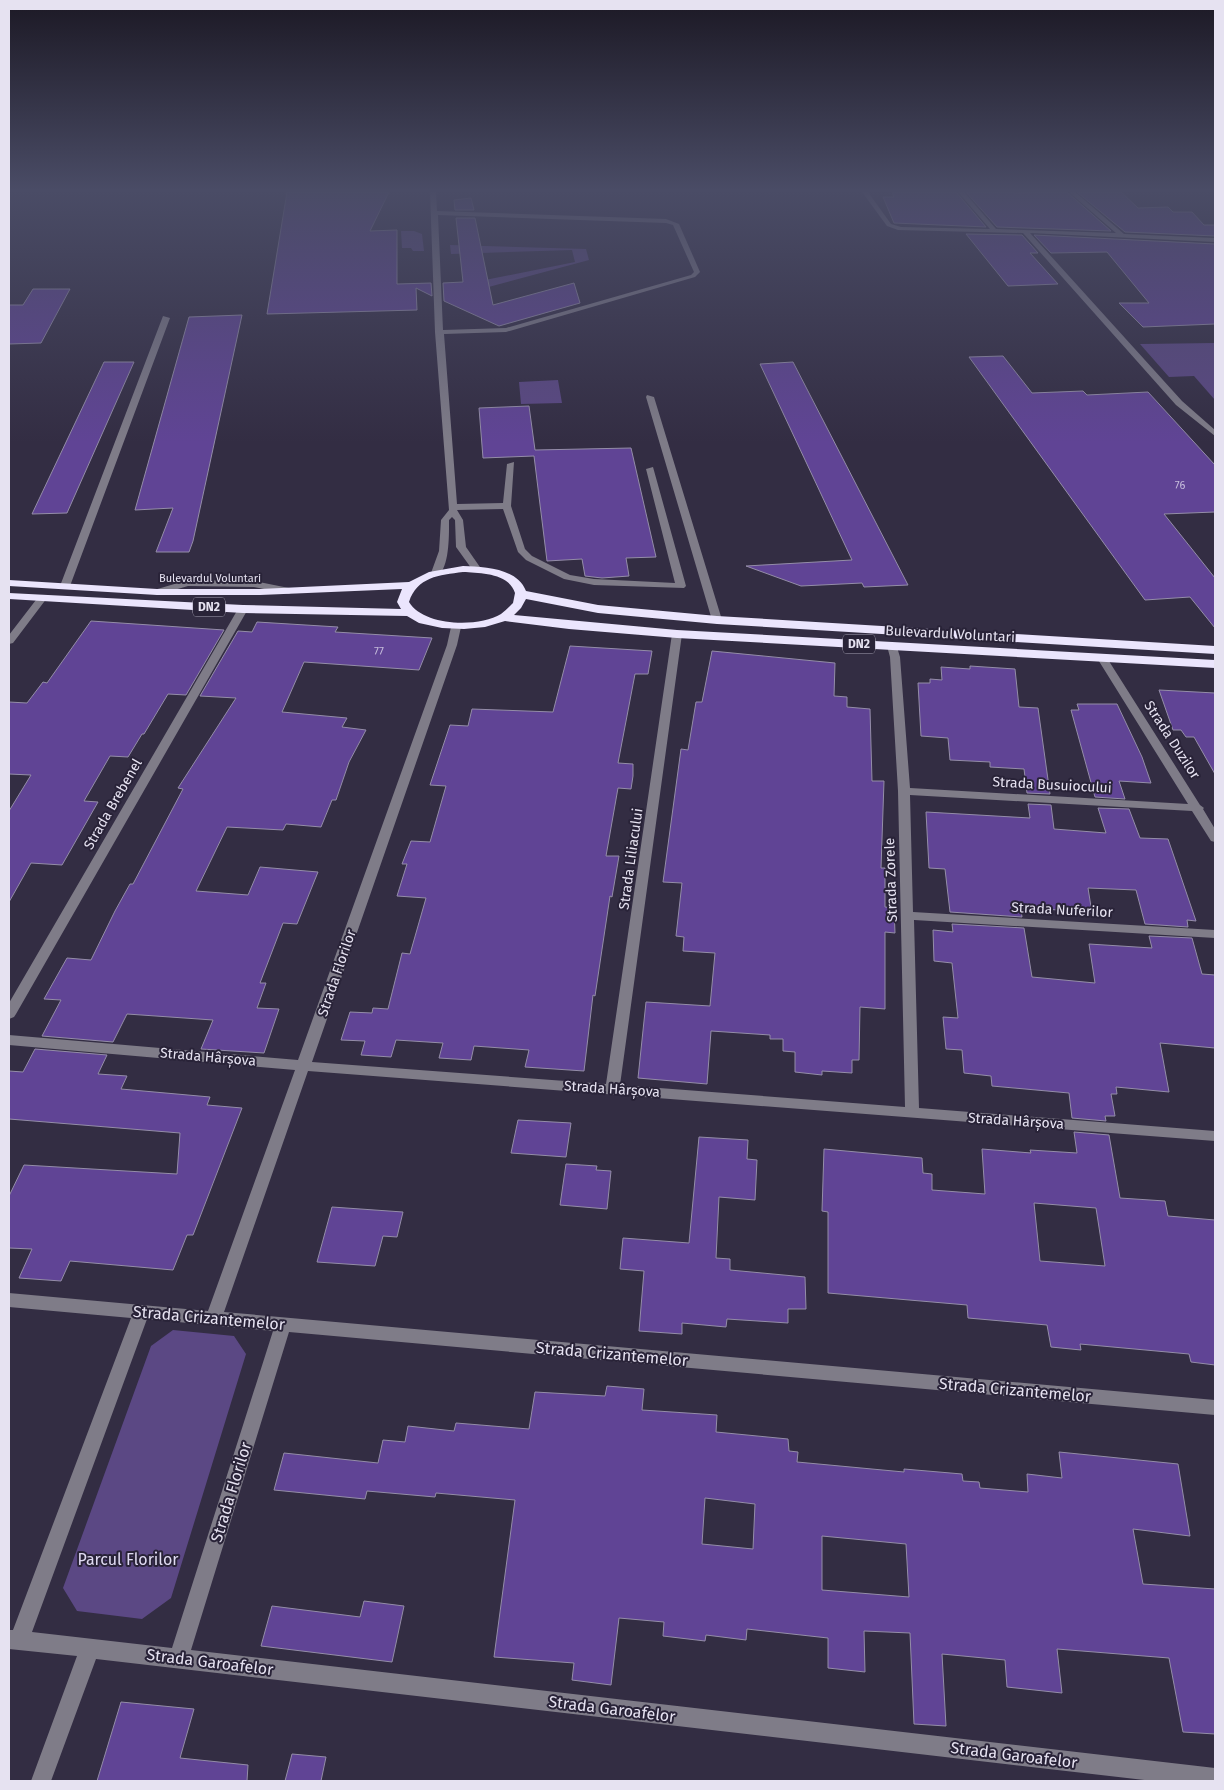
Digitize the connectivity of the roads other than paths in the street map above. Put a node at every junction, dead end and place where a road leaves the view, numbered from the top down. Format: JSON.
{"nodes":[{"id":1,"x":435,"y":276,"type":"edge"},
{"id":2,"x":693,"y":276,"type":"edge"},
{"id":3,"x":1065,"y":276,"type":"edge"},
{"id":4,"x":166,"y":318,"type":"dead end"},
{"id":5,"x":439,"y":332,"type":"junction"},
{"id":6,"x":650,"y":397,"type":"dead end"},
{"id":7,"x":1215,"y":434,"type":"edge"},
{"id":8,"x":511,"y":464,"type":"dead end"},
{"id":9,"x":650,"y":469,"type":"dead end"},
{"id":10,"x":507,"y":506,"type":"junction"},
{"id":11,"x":453,"y":508,"type":"junction"},
{"id":12,"x":477,"y":570,"type":"junction"},
{"id":13,"x":436,"y":573,"type":"junction"},
{"id":14,"x":9,"y":583,"type":"edge"},
{"id":15,"x":411,"y":585,"type":"junction"},
{"id":16,"x":65,"y":586,"type":"junction"},
{"id":17,"x":521,"y":594,"type":"junction"},
{"id":18,"x":9,"y":596,"type":"edge"},
{"id":19,"x":42,"y":598,"type":"junction"},
{"id":20,"x":243,"y":609,"type":"junction"},
{"id":21,"x":410,"y":613,"type":"junction"},
{"id":22,"x":504,"y":617,"type":"junction"},
{"id":23,"x":716,"y":620,"type":"junction"},
{"id":24,"x":456,"y":627,"type":"junction"},
{"id":25,"x":677,"y":634,"type":"junction"},
{"id":26,"x":9,"y":641,"type":"edge"},
{"id":27,"x":892,"y":646,"type":"junction"},
{"id":28,"x":1215,"y":650,"type":"edge"},
{"id":29,"x":1102,"y":658,"type":"junction"},
{"id":30,"x":1215,"y":664,"type":"edge"},
{"id":31,"x":904,"y":791,"type":"junction"},
{"id":32,"x":1206,"y":816,"type":"edge"},
{"id":33,"x":1215,"y":838,"type":"edge"},
{"id":34,"x":907,"y":916,"type":"junction"},
{"id":35,"x":1215,"y":934,"type":"edge"},
{"id":36,"x":9,"y":1014,"type":"edge"},
{"id":37,"x":9,"y":1040,"type":"edge"},
{"id":38,"x":305,"y":1066,"type":"junction"},
{"id":39,"x":612,"y":1089,"type":"junction"},
{"id":40,"x":912,"y":1113,"type":"junction"},
{"id":41,"x":1215,"y":1136,"type":"edge"},
{"id":42,"x":9,"y":1300,"type":"edge"},
{"id":43,"x":141,"y":1312,"type":"junction"},
{"id":44,"x":214,"y":1318,"type":"junction"},
{"id":45,"x":283,"y":1325,"type":"junction"},
{"id":46,"x":1215,"y":1408,"type":"edge"},
{"id":47,"x":14,"y":1639,"type":"edge"},
{"id":48,"x":90,"y":1648,"type":"junction"},
{"id":49,"x":179,"y":1658,"type":"junction"},
{"id":50,"x":1215,"y":1778,"type":"edge"},
{"id":51,"x":41,"y":1781,"type":"edge"}],
"edges":[{"from":1,"to":5,"type":"street"},
{"from":2,"to":5,"type":"street"},
{"from":3,"to":7,"type":"street"},
{"from":4,"to":16,"type":"street"},
{"from":5,"to":11,"type":"street"},
{"from":6,"to":23,"type":"street"},
{"from":8,"to":10,"type":"street"},
{"from":9,"to":10,"type":"street"},
{"from":10,"to":11,"type":"street"},
{"from":11,"to":12,"type":"street"},
{"from":11,"to":13,"type":"street"},
{"from":12,"to":13,"type":"highway","name":"Bulevardul Voluntari","number":"DN2"},
{"from":12,"to":17,"type":"highway","name":"Bulevardul Voluntari","number":"DN2"},
{"from":13,"to":15,"type":"highway","name":"Bulevardul Voluntari","number":"DN2"},
{"from":14,"to":16,"type":"highway","name":"Bulevardul Voluntari","number":"DN2"},
{"from":15,"to":16,"type":"highway","name":"Bulevardul Voluntari","number":"DN2"},
{"from":15,"to":21,"type":"highway"},
{"from":17,"to":22,"type":"highway"},
{"from":17,"to":23,"type":"highway","name":"Bulevardul Voluntari","number":"DN2"},
{"from":18,"to":19,"type":"highway","name":"Bulevardul Voluntari","number":"DN2"},
{"from":19,"to":20,"type":"highway","name":"Bulevardul Voluntari","number":"DN2"},
{"from":19,"to":26,"type":"street"},
{"from":20,"to":21,"type":"highway","name":"Bulevardul Voluntari","number":"DN2"},
{"from":20,"to":36,"type":"street","name":"Strada Brebenel"},
{"from":21,"to":24,"type":"highway","name":"Bulevardul Voluntari","number":"DN2"},
{"from":22,"to":24,"type":"highway","name":"Bulevardul Voluntari","number":"DN2"},
{"from":22,"to":25,"type":"highway","name":"Bulevardul Voluntari","number":"DN2"},
{"from":23,"to":28,"type":"highway","name":"Bulevardul Voluntari","number":"DN2"},
{"from":24,"to":38,"type":"street","name":"Strada Florilor"},
{"from":25,"to":27,"type":"highway","name":"Bulevardul Voluntari","number":"DN2"},
{"from":25,"to":39,"type":"street","name":"Strada Liliacului"},
{"from":27,"to":29,"type":"highway","name":"Bulevardul Voluntari","number":"DN2"},
{"from":27,"to":31,"type":"street","name":"Strada Zorele"},
{"from":29,"to":30,"type":"highway","name":"Bulevardul Voluntari","number":"DN2"},
{"from":29,"to":32,"type":"street","name":"Strada Duzilor"},
{"from":31,"to":32,"type":"street","name":"Strada Busuiocului"},
{"from":31,"to":34,"type":"street","name":"Strada Zorele"},
{"from":32,"to":33,"type":"street","name":"Strada Duzilor"},
{"from":34,"to":35,"type":"street","name":"Strada Nuferilor"},
{"from":34,"to":40,"type":"street","name":"Strada Zorele"},
{"from":37,"to":38,"type":"street","name":"Strada Hârșova"},
{"from":38,"to":39,"type":"street","name":"Strada Hârșova"},
{"from":38,"to":44,"type":"street","name":"Strada Florilor"},
{"from":39,"to":40,"type":"street","name":"Strada Hârșova"},
{"from":40,"to":41,"type":"street","name":"Strada Hârșova"},
{"from":42,"to":43,"type":"street","name":"Strada Crizantemelor"},
{"from":43,"to":44,"type":"street","name":"Strada Crizantemelor"},
{"from":43,"to":47,"type":"street"},
{"from":44,"to":45,"type":"street","name":"Strada Crizantemelor"},
{"from":45,"to":46,"type":"street","name":"Strada Crizantemelor"},
{"from":45,"to":49,"type":"street","name":"Strada Florilor"},
{"from":47,"to":48,"type":"street","name":"Strada Garoafelor"},
{"from":48,"to":49,"type":"street","name":"Strada Garoafelor"},
{"from":48,"to":51,"type":"street"},
{"from":49,"to":50,"type":"street","name":"Strada Garoafelor"}]}
